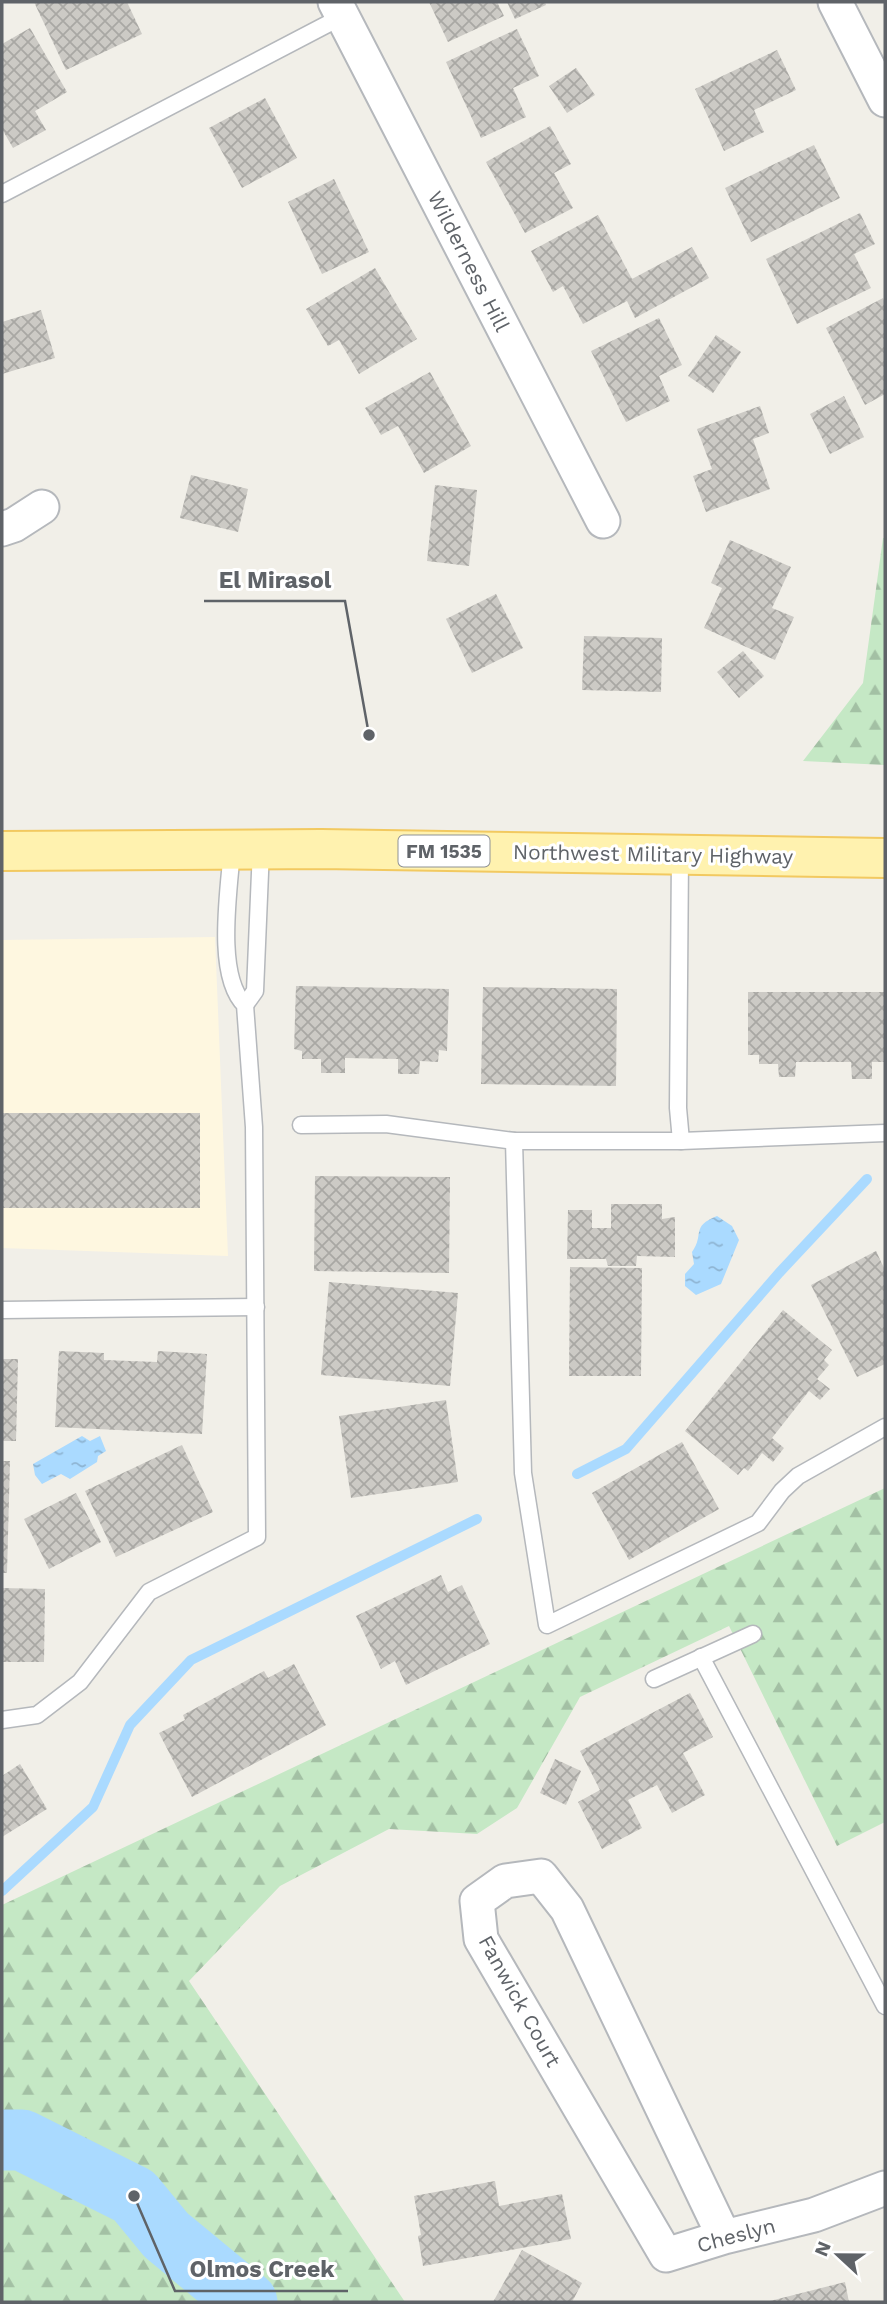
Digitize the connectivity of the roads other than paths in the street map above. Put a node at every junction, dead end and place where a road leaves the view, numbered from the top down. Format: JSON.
{"nodes":[{"id":1,"x":835,"y":2,"type":"edge"},
{"id":2,"x":339,"y":9,"type":"edge"},
{"id":3,"x":885,"y":100,"type":"edge"},
{"id":4,"x":2,"y":194,"type":"edge"},
{"id":5,"x":42,"y":507,"type":"dead end"},
{"id":6,"x":603,"y":521,"type":"dead end"},
{"id":7,"x":2,"y":529,"type":"edge"},
{"id":8,"x":247,"y":849,"type":"junction"},
{"id":9,"x":2,"y":850,"type":"edge"},
{"id":10,"x":680,"y":855,"type":"junction"},
{"id":11,"x":885,"y":858,"type":"edge"},
{"id":12,"x":245,"y":1005,"type":"junction"},
{"id":13,"x":301,"y":1125,"type":"dead end"},
{"id":14,"x":885,"y":1133,"type":"edge"},
{"id":15,"x":513,"y":1141,"type":"junction"},
{"id":16,"x":681,"y":1141,"type":"junction"},
{"id":17,"x":256,"y":1307,"type":"junction"},
{"id":18,"x":2,"y":1310,"type":"edge"},
{"id":19,"x":885,"y":1427,"type":"edge"},
{"id":20,"x":753,"y":1634,"type":"dead end"},
{"id":21,"x":701,"y":1657,"type":"junction"},
{"id":22,"x":654,"y":1679,"type":"dead end"},
{"id":23,"x":2,"y":1720,"type":"edge"},
{"id":24,"x":885,"y":2006,"type":"edge"},
{"id":25,"x":885,"y":2188,"type":"edge"},
{"id":26,"x":724,"y":2237,"type":"junction"},
{"id":27,"x":666,"y":2255,"type":"joint"}],
"edges":[{"from":1,"to":3,"type":"street"},
{"from":2,"to":4,"type":"lane"},
{"from":2,"to":6,"type":"street","name":"Wilderness Hill"},
{"from":5,"to":7,"type":"street"},
{"from":8,"to":9,"type":"main road","name":"Northwest Military Highway","number":"FM 1535"},
{"from":8,"to":10,"type":"main road","name":"Northwest Military Highway","number":"FM 1535"},
{"from":8,"to":12,"type":"lane"},
{"from":8,"to":12,"type":"lane"},
{"from":10,"to":11,"type":"main road","name":"Northwest Military Highway","number":"FM 1535"},
{"from":10,"to":16,"type":"lane"},
{"from":12,"to":17,"type":"lane"},
{"from":13,"to":15,"type":"lane"},
{"from":14,"to":16,"type":"lane"},
{"from":15,"to":16,"type":"lane"},
{"from":15,"to":19,"type":"lane"},
{"from":17,"to":18,"type":"lane"},
{"from":17,"to":23,"type":"lane"},
{"from":20,"to":21,"type":"lane"},
{"from":21,"to":22,"type":"lane"},
{"from":21,"to":24,"type":"lane"},
{"from":25,"to":26,"type":"street","name":"Cheslyn"},
{"from":26,"to":27,"type":"street","name":"Cheslyn"},
{"from":26,"to":27,"type":"street","name":"Fanwick Court"}]}
